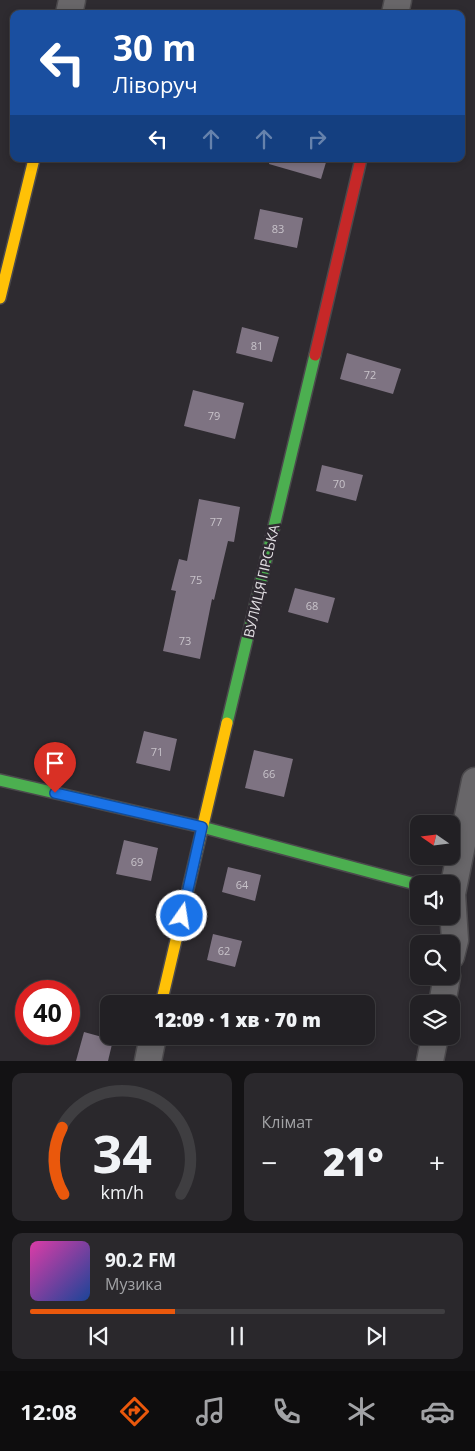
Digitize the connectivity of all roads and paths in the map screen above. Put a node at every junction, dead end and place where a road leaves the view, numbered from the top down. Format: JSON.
{"nodes":[{"id":1,"x":33,"y":162,"type":"edge"},
{"id":2,"x":360,"y":162,"type":"edge"},
{"id":3,"x":0,"y":298,"type":"edge"},
{"id":4,"x":0,"y":780,"type":"edge"},
{"id":5,"x":475,"y":781,"type":"edge"},
{"id":6,"x":202,"y":827,"type":"junction"},
{"id":7,"x":410,"y":883,"type":"edge"},
{"id":8,"x":460,"y":890,"type":"edge"},
{"id":9,"x":163,"y":995,"type":"edge"},
{"id":10,"x":152,"y":1045,"type":"edge"},
{"id":11,"x":433,"y":1045,"type":"edge"},
{"id":12,"x":148,"y":1061,"type":"edge"},
{"id":13,"x":430,"y":1061,"type":"edge"}],
"edges":[{"from":1,"to":3,"type":"street"},
{"from":2,"to":6,"type":"street","name":"ВУЛИЦЯ ГІРСЬКА"},
{"from":4,"to":6,"type":"street"},
{"from":5,"to":8,"type":"street"},
{"from":6,"to":7,"type":"street"},
{"from":6,"to":9,"type":"street","name":"ВУЛИЦЯ ГІРСЬКА"},
{"from":10,"to":12,"type":"street"},
{"from":11,"to":13,"type":"street"}]}
